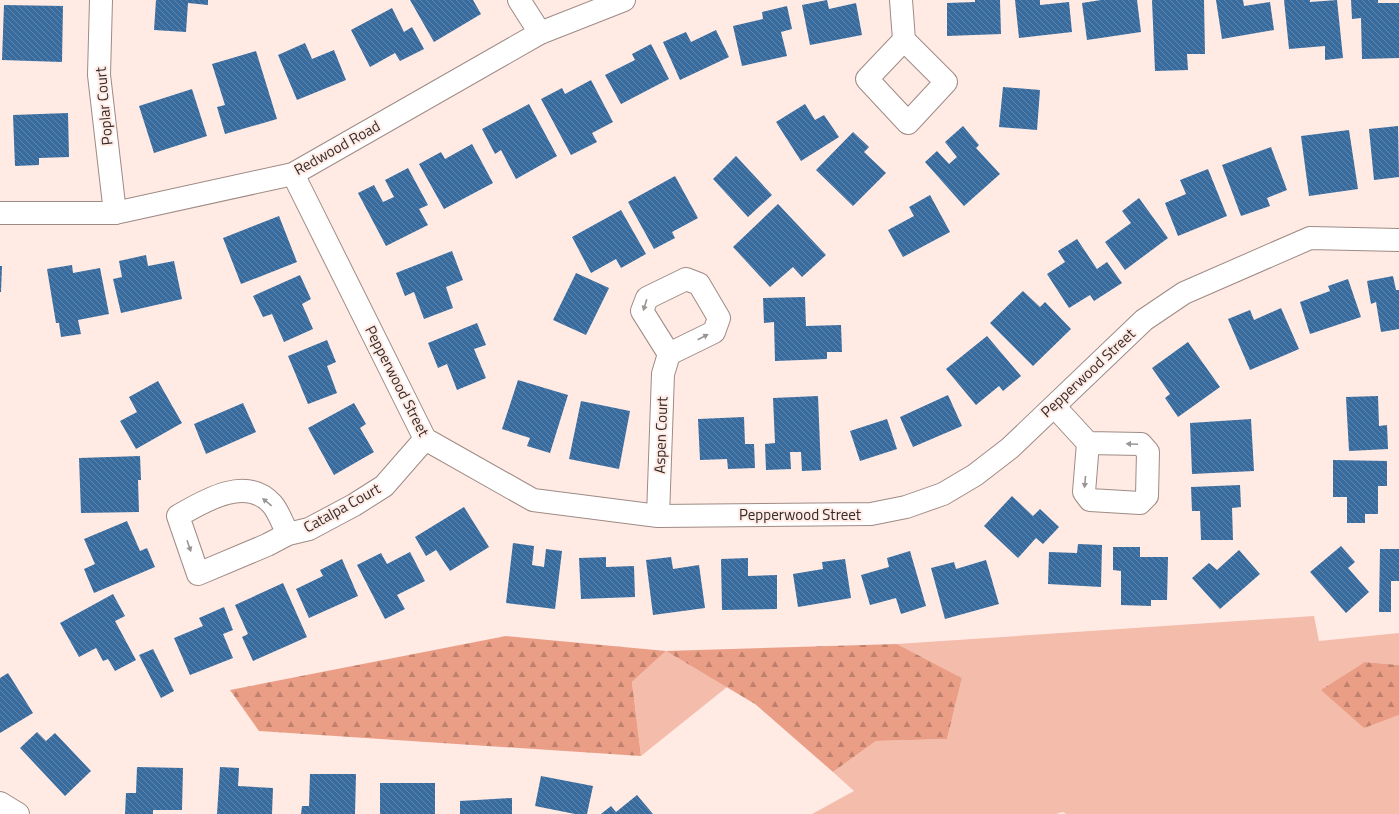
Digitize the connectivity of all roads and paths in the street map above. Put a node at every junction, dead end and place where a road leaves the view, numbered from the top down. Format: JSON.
{"nodes":[{"id":1,"x":101,"y":0,"type":"edge"},
{"id":2,"x":519,"y":0,"type":"edge"},
{"id":3,"x":624,"y":0,"type":"edge"},
{"id":4,"x":901,"y":0,"type":"edge"},
{"id":5,"x":540,"y":33,"type":"junction"},
{"id":6,"x":904,"y":40,"type":"dead end"},
{"id":7,"x":293,"y":174,"type":"junction"},
{"id":8,"x":115,"y":212,"type":"junction"},
{"id":9,"x":0,"y":213,"type":"edge"},
{"id":10,"x":1399,"y":240,"type":"edge"},
{"id":11,"x":668,"y":354,"type":"dead end"},
{"id":12,"x":1054,"y":406,"type":"junction"},
{"id":13,"x":425,"y":439,"type":"junction"},
{"id":14,"x":1088,"y":443,"type":"dead end"},
{"id":15,"x":658,"y":516,"type":"junction"},
{"id":16,"x":288,"y":534,"type":"junction"},
{"id":17,"x":0,"y":803,"type":"edge"},
{"id":18,"x":18,"y":814,"type":"edge"}],
"edges":[{"from":1,"to":8,"type":"street","name":"Poplar Court"},
{"from":2,"to":5,"type":"street"},
{"from":3,"to":5,"type":"street","name":"Redwood Road"},
{"from":4,"to":6,"type":"street"},
{"from":5,"to":7,"type":"street","name":"Redwood Road"},
{"from":7,"to":8,"type":"street","name":"Redwood Road"},
{"from":7,"to":13,"type":"street","name":"Pepperwood Street"},
{"from":8,"to":9,"type":"street","name":"Redwood Road"},
{"from":10,"to":12,"type":"street","name":"Pepperwood Street"},
{"from":11,"to":15,"type":"street","name":"Aspen Court"},
{"from":12,"to":14,"type":"street"},
{"from":12,"to":15,"type":"street","name":"Pepperwood Street"},
{"from":13,"to":15,"type":"street","name":"Pepperwood Street"},
{"from":13,"to":16,"type":"street","name":"Catalpa Court"},
{"from":16,"to":16,"type":"street","name":"Catalpa Court","one_way":true},
{"from":17,"to":18,"type":"street"}]}
